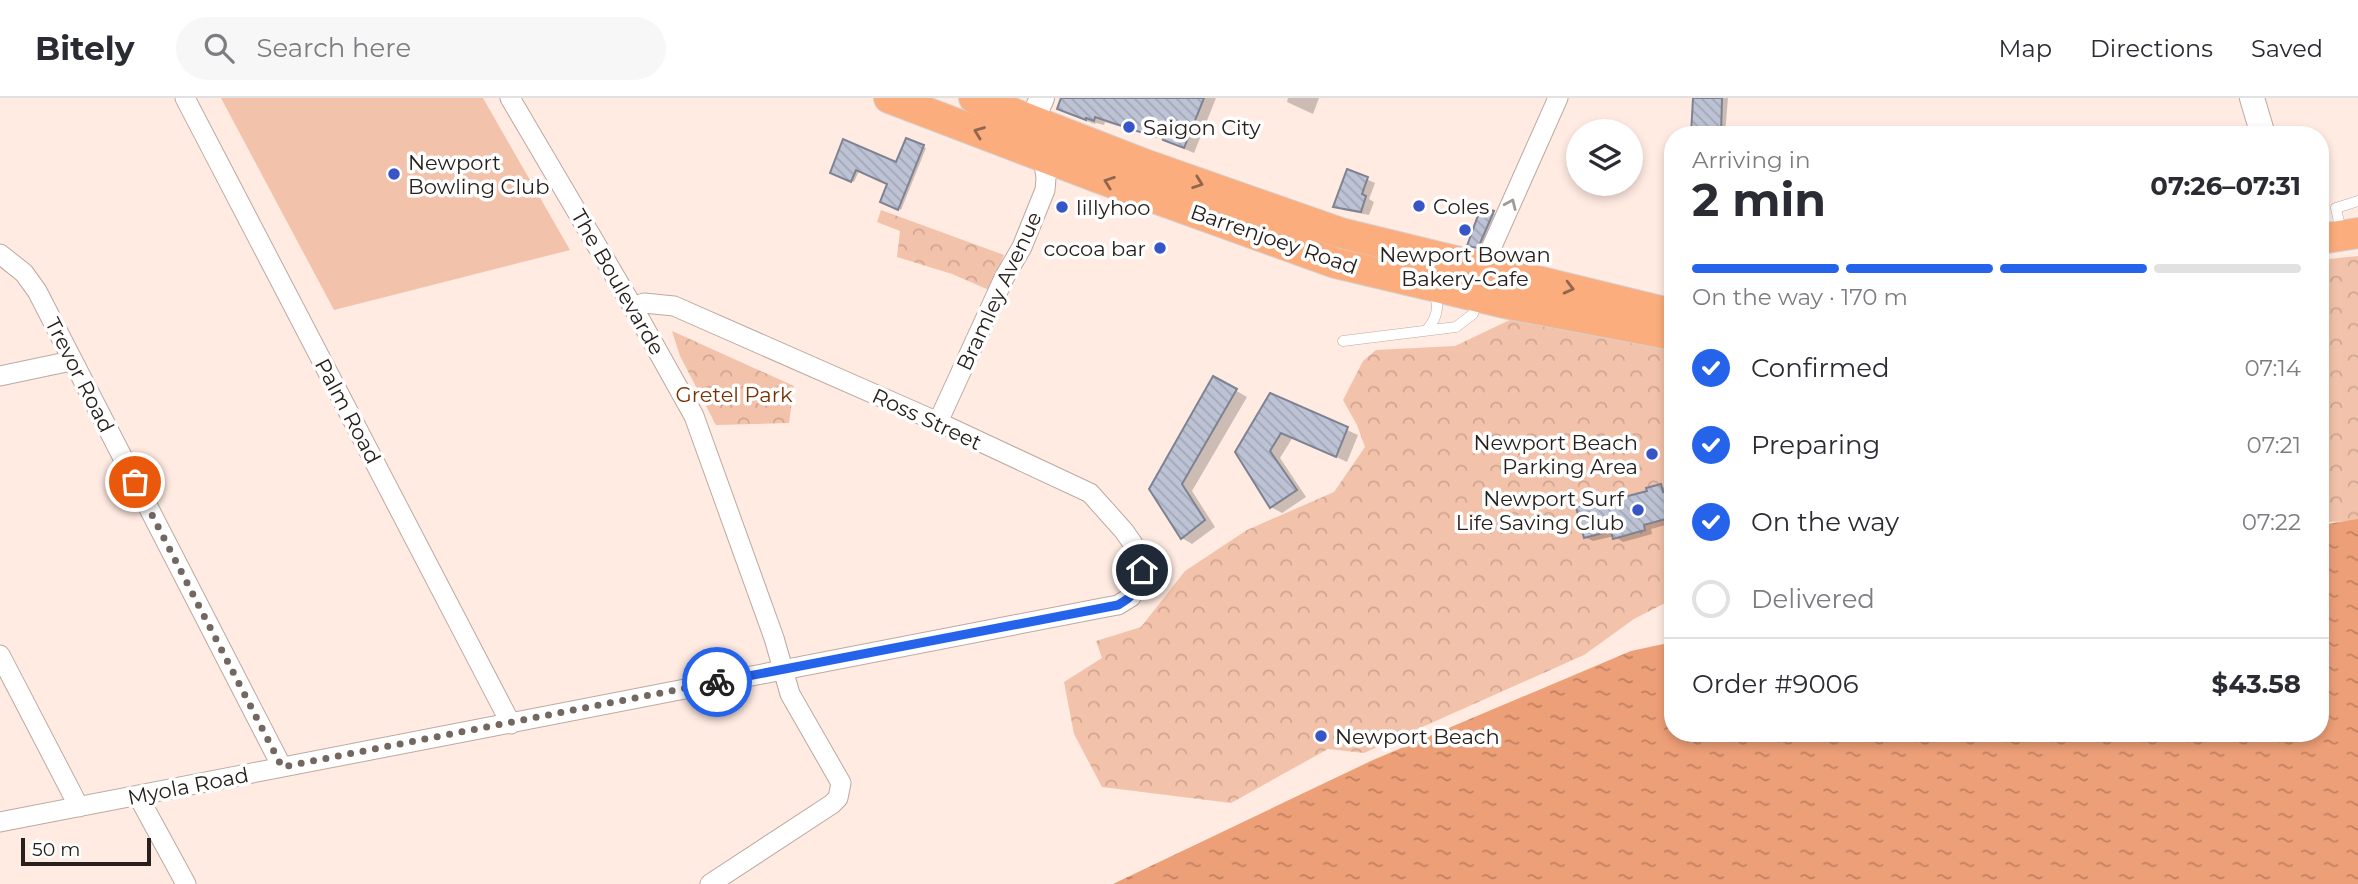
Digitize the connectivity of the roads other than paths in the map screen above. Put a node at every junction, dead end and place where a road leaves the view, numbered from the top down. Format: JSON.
{"nodes":[{"id":1,"x":185,"y":98,"type":"edge"},
{"id":2,"x":510,"y":98,"type":"edge"},
{"id":3,"x":889,"y":98,"type":"edge"},
{"id":4,"x":974,"y":98,"type":"edge"},
{"id":5,"x":1558,"y":98,"type":"edge"},
{"id":6,"x":2252,"y":98,"type":"edge"},
{"id":7,"x":1037,"y":109,"type":"edge"},
{"id":8,"x":2260,"y":126,"type":"edge"},
{"id":9,"x":1042,"y":156,"type":"junction"},
{"id":10,"x":2358,"y":201,"type":"edge"},
{"id":11,"x":2340,"y":236,"type":"edge"},
{"id":12,"x":0,"y":254,"type":"edge"},
{"id":13,"x":1483,"y":267,"type":"junction"},
{"id":14,"x":1429,"y":286,"type":"junction"},
{"id":15,"x":1477,"y":297,"type":"junction"},
{"id":16,"x":633,"y":307,"type":"junction"},
{"id":17,"x":1664,"y":312,"type":"edge"},
{"id":18,"x":1427,"y":330,"type":"junction"},
{"id":19,"x":1664,"y":333,"type":"edge"},
{"id":20,"x":1343,"y":341,"type":"dead end"},
{"id":21,"x":71,"y":360,"type":"junction"},
{"id":22,"x":0,"y":376,"type":"edge"},
{"id":23,"x":938,"y":422,"type":"junction"},
{"id":24,"x":1118,"y":605,"type":"joint"},
{"id":25,"x":0,"y":655,"type":"edge"},
{"id":26,"x":783,"y":669,"type":"junction"},
{"id":27,"x":511,"y":724,"type":"junction"},
{"id":28,"x":282,"y":767,"type":"junction"},
{"id":29,"x":138,"y":796,"type":"junction"},
{"id":30,"x":79,"y":807,"type":"junction"},
{"id":31,"x":0,"y":822,"type":"edge"},
{"id":32,"x":186,"y":884,"type":"edge"},
{"id":33,"x":710,"y":884,"type":"edge"}],
"edges":[{"from":1,"to":27,"type":"street","name":"Palm Road"},
{"from":2,"to":16,"type":"street","name":"The Boulevarde"},
{"from":9,"to":3,"type":"main road","name":"Barrenjoey Road","one_way":true},
{"from":4,"to":7,"type":"main road","name":"Barrenjoey Road"},
{"from":13,"to":5,"type":"street","one_way":true},
{"from":6,"to":8,"type":"street"},
{"from":7,"to":13,"type":"main road","name":"Barrenjoey Road","one_way":true},
{"from":14,"to":9,"type":"main road","name":"Barrenjoey Road","one_way":true},
{"from":9,"to":23,"type":"street","name":"Bramley Avenue"},
{"from":10,"to":11,"type":"lane"},
{"from":12,"to":21,"type":"street","name":"Trevor Road"},
{"from":13,"to":15,"type":"street"},
{"from":13,"to":17,"type":"main road","name":"Barrenjoey Road","one_way":true},
{"from":14,"to":15,"type":"main road","name":"Barrenjoey Road"},
{"from":14,"to":18,"type":"lane"},
{"from":15,"to":18,"type":"lane"},
{"from":15,"to":19,"type":"main road","name":"Barrenjoey Road"},
{"from":16,"to":23,"type":"street","name":"Ross Street"},
{"from":16,"to":26,"type":"street","name":"The Boulevarde"},
{"from":18,"to":20,"type":"lane"},
{"from":21,"to":22,"type":"street"},
{"from":21,"to":28,"type":"street","name":"Trevor Road"},
{"from":23,"to":24,"type":"street","name":"Ross Street"},
{"from":24,"to":26,"type":"street","name":"Myola Road"},
{"from":25,"to":30,"type":"street"},
{"from":26,"to":27,"type":"street","name":"Myola Road"},
{"from":26,"to":33,"type":"street","name":"The Boulevarde"},
{"from":27,"to":28,"type":"street","name":"Myola Road"},
{"from":28,"to":29,"type":"street","name":"Myola Road"},
{"from":29,"to":30,"type":"street","name":"Myola Road"},
{"from":29,"to":32,"type":"street"},
{"from":30,"to":31,"type":"street","name":"Myola Road"}]}
